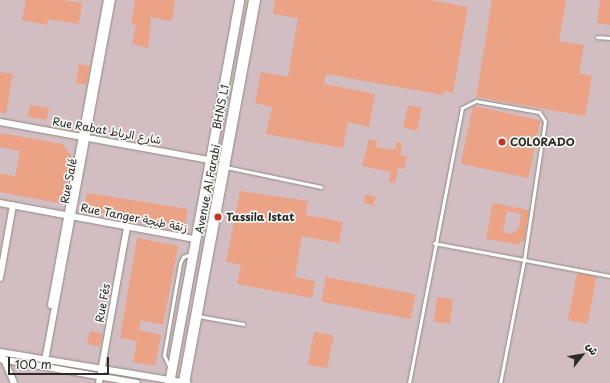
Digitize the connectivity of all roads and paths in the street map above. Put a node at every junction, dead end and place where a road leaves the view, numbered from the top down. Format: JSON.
{"nodes":[{"id":1,"x":107,"y":0,"type":"edge"},
{"id":2,"x":112,"y":0,"type":"edge"},
{"id":3,"x":239,"y":0,"type":"edge"},
{"id":4,"x":249,"y":0,"type":"edge"},
{"id":5,"x":255,"y":0,"type":"edge"},
{"id":6,"x":597,"y":36,"type":"dead end"},
{"id":7,"x":610,"y":38,"type":"edge"},
{"id":8,"x":0,"y":122,"type":"edge"},
{"id":9,"x":85,"y":137,"type":"junction"},
{"id":10,"x":210,"y":160,"type":"junction"},
{"id":11,"x":224,"y":166,"type":"junction"},
{"id":12,"x":322,"y":187,"type":"dead end"},
{"id":13,"x":0,"y":203,"type":"edge"},
{"id":14,"x":13,"y":205,"type":"junction"},
{"id":15,"x":69,"y":216,"type":"junction"},
{"id":16,"x":128,"y":227,"type":"junction"},
{"id":17,"x":194,"y":239,"type":"junction"},
{"id":18,"x":434,"y":243,"type":"junction"},
{"id":19,"x":524,"y":260,"type":"junction"},
{"id":20,"x":610,"y":276,"type":"edge"},
{"id":21,"x":0,"y":278,"type":"edge"},
{"id":22,"x":197,"y":316,"type":"junction"},
{"id":23,"x":243,"y":324,"type":"dead end"},
{"id":24,"x":0,"y":351,"type":"edge"},
{"id":25,"x":1,"y":359,"type":"edge"},
{"id":26,"x":43,"y":363,"type":"junction"},
{"id":27,"x":100,"y":377,"type":"edge"},
{"id":28,"x":169,"y":381,"type":"edge"},
{"id":29,"x":182,"y":382,"type":"edge"},
{"id":30,"x":10,"y":383,"type":"edge"},
{"id":31,"x":14,"y":383,"type":"edge"},
{"id":32,"x":136,"y":383,"type":"edge"},
{"id":33,"x":409,"y":383,"type":"edge"},
{"id":34,"x":500,"y":383,"type":"edge"}],
"edges":[{"from":1,"to":9,"type":"street","name":"Rue Salé"},
{"from":2,"to":9,"type":"street","name":"Rue Salé"},
{"from":3,"to":10,"type":"street","name":"Avenue Al Farabi"},
{"from":4,"to":29,"type":"lane","name":"BHNS L1"},
{"from":5,"to":11,"type":"street","name":"Avenue Al Farabi"},
{"from":6,"to":7,"type":"lane"},
{"from":8,"to":9,"type":"street","name":"Rue Rabat شارع الرباط"},
{"from":9,"to":10,"type":"street","name":"Rue Rabat شارع الرباط"},
{"from":9,"to":15,"type":"street","name":"Rue Salé"},
{"from":10,"to":17,"type":"street","name":"Avenue Al Farabi"},
{"from":11,"to":12,"type":"lane"},
{"from":11,"to":22,"type":"street","name":"Avenue Al Farabi"},
{"from":13,"to":14,"type":"street","name":"Rue Tanger زنقة طنجة"},
{"from":14,"to":15,"type":"street","name":"Rue Tanger زنقة طنجة"},
{"from":14,"to":21,"type":"street"},
{"from":15,"to":16,"type":"street","name":"Rue Tanger زنقة طنجة"},
{"from":15,"to":26,"type":"street","name":"Rue Salé"},
{"from":16,"to":17,"type":"street","name":"Rue Tanger زنقة طنجة"},
{"from":16,"to":27,"type":"street","name":"Rue Fés"},
{"from":17,"to":28,"type":"street","name":"Avenue Al Farabi"},
{"from":18,"to":19,"type":"lane"},
{"from":18,"to":19,"type":"lane"},
{"from":18,"to":33,"type":"lane"},
{"from":19,"to":20,"type":"lane"},
{"from":19,"to":34,"type":"lane"},
{"from":22,"to":23,"type":"lane"},
{"from":22,"to":29,"type":"street","name":"Avenue Al Farabi"},
{"from":24,"to":25,"type":"street"},
{"from":24,"to":26,"type":"street"},
{"from":25,"to":26,"type":"street"},
{"from":25,"to":30,"type":"street"},
{"from":25,"to":31,"type":"street"},
{"from":26,"to":27,"type":"street"},
{"from":27,"to":28,"type":"street"},
{"from":27,"to":32,"type":"street"},
{"from":28,"to":29,"type":"street"}]}
